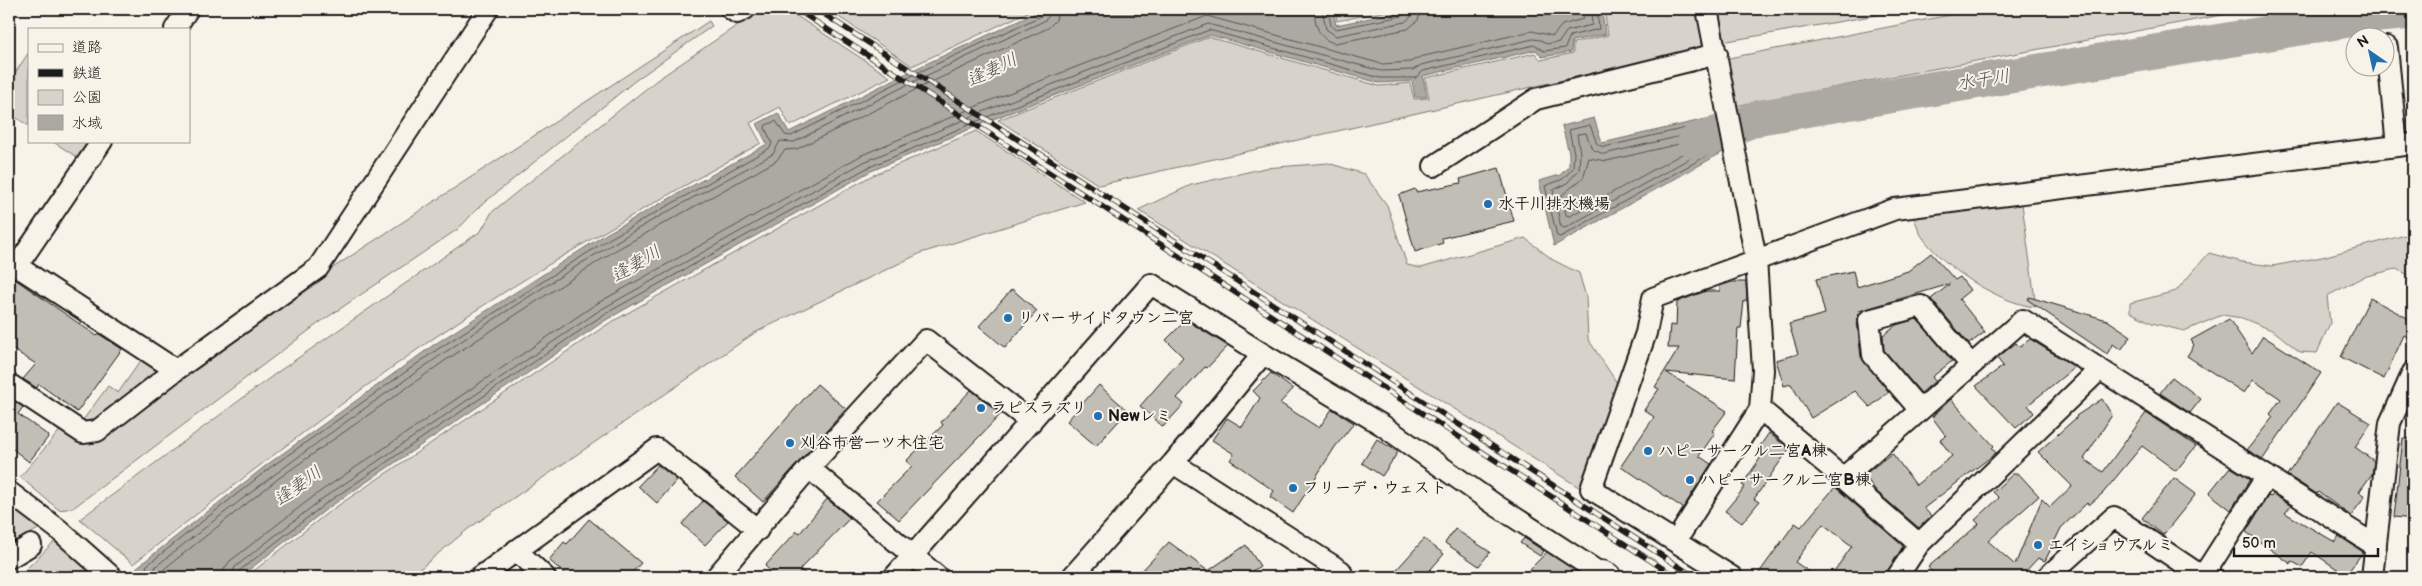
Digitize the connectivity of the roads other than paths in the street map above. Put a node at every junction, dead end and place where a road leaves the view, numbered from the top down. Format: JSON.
{"nodes":[{"id":1,"x":188,"y":9,"type":"edge"},
{"id":2,"x":488,"y":9,"type":"edge"},
{"id":3,"x":731,"y":9,"type":"edge"},
{"id":4,"x":745,"y":9,"type":"edge"},
{"id":5,"x":1707,"y":9,"type":"edge"},
{"id":6,"x":176,"y":28,"type":"edge"},
{"id":7,"x":1717,"y":54,"type":"junction"},
{"id":8,"x":2393,"y":78,"type":"edge"},
{"id":9,"x":101,"y":142,"type":"edge"},
{"id":10,"x":2405,"y":145,"type":"edge"},
{"id":11,"x":1434,"y":166,"type":"dead end"},
{"id":12,"x":1756,"y":259,"type":"junction"},
{"id":13,"x":13,"y":264,"type":"edge"},
{"id":14,"x":1263,"y":354,"type":"junction"},
{"id":15,"x":1971,"y":365,"type":"junction"},
{"id":16,"x":176,"y":370,"type":"junction"},
{"id":17,"x":2100,"y":370,"type":"junction"},
{"id":18,"x":2413,"y":372,"type":"edge"},
{"id":19,"x":9,"y":384,"type":"edge"},
{"id":20,"x":1760,"y":409,"type":"junction"},
{"id":21,"x":1919,"y":409,"type":"junction"},
{"id":22,"x":1031,"y":422,"type":"junction"},
{"id":23,"x":1173,"y":463,"type":"junction"},
{"id":24,"x":809,"y":468,"type":"junction"},
{"id":25,"x":2267,"y":476,"type":"junction"},
{"id":26,"x":1843,"y":478,"type":"junction"},
{"id":27,"x":9,"y":492,"type":"edge"},
{"id":28,"x":758,"y":530,"type":"junction"},
{"id":29,"x":1676,"y":541,"type":"junction"},
{"id":30,"x":1919,"y":544,"type":"junction"},
{"id":31,"x":31,"y":545,"type":"dead end"},
{"id":32,"x":2376,"y":546,"type":"junction"},
{"id":33,"x":516,"y":550,"type":"junction"},
{"id":34,"x":913,"y":556,"type":"junction"},
{"id":35,"x":9,"y":558,"type":"edge"},
{"id":36,"x":1341,"y":575,"type":"edge"},
{"id":37,"x":2203,"y":576,"type":"edge"},
{"id":38,"x":112,"y":577,"type":"edge"},
{"id":39,"x":480,"y":577,"type":"edge"},
{"id":40,"x":545,"y":577,"type":"edge"},
{"id":41,"x":716,"y":577,"type":"edge"},
{"id":42,"x":894,"y":577,"type":"edge"},
{"id":43,"x":938,"y":577,"type":"edge"},
{"id":44,"x":1072,"y":577,"type":"edge"},
{"id":45,"x":1604,"y":577,"type":"edge"},
{"id":46,"x":1732,"y":577,"type":"edge"},
{"id":47,"x":1897,"y":577,"type":"edge"},
{"id":48,"x":2046,"y":577,"type":"edge"},
{"id":49,"x":2372,"y":577,"type":"edge"}],
"edges":[{"from":1,"to":6,"type":"street"},
{"from":2,"to":16,"type":"street"},
{"from":3,"to":4,"type":"street"},
{"from":5,"to":7,"type":"street"},
{"from":7,"to":11,"type":"street"},
{"from":7,"to":12,"type":"street"},
{"from":8,"to":10,"type":"street"},
{"from":9,"to":13,"type":"street"},
{"from":10,"to":12,"type":"street"},
{"from":12,"to":20,"type":"street"},
{"from":12,"to":29,"type":"street"},
{"from":13,"to":16,"type":"street"},
{"from":14,"to":22,"type":"street"},
{"from":14,"to":23,"type":"street"},
{"from":14,"to":45,"type":"street"},
{"from":15,"to":17,"type":"street"},
{"from":15,"to":21,"type":"street"},
{"from":15,"to":21,"type":"street"},
{"from":16,"to":19,"type":"street"},
{"from":17,"to":25,"type":"street"},
{"from":17,"to":30,"type":"street"},
{"from":18,"to":32,"type":"street"},
{"from":20,"to":26,"type":"street"},
{"from":20,"to":29,"type":"street"},
{"from":21,"to":26,"type":"street"},
{"from":22,"to":24,"type":"street"},
{"from":22,"to":34,"type":"street"},
{"from":23,"to":36,"type":"street"},
{"from":23,"to":44,"type":"street"},
{"from":24,"to":28,"type":"street"},
{"from":24,"to":34,"type":"street"},
{"from":25,"to":32,"type":"street"},
{"from":25,"to":37,"type":"street"},
{"from":26,"to":30,"type":"street"},
{"from":27,"to":38,"type":"street"},
{"from":28,"to":33,"type":"street"},
{"from":28,"to":41,"type":"street"},
{"from":29,"to":46,"type":"street"},
{"from":30,"to":47,"type":"street"},
{"from":31,"to":35,"type":"street"},
{"from":32,"to":49,"type":"street"},
{"from":33,"to":39,"type":"street"},
{"from":33,"to":40,"type":"street"},
{"from":34,"to":42,"type":"street"},
{"from":34,"to":43,"type":"street"},
{"from":37,"to":48,"type":"street"}]}
